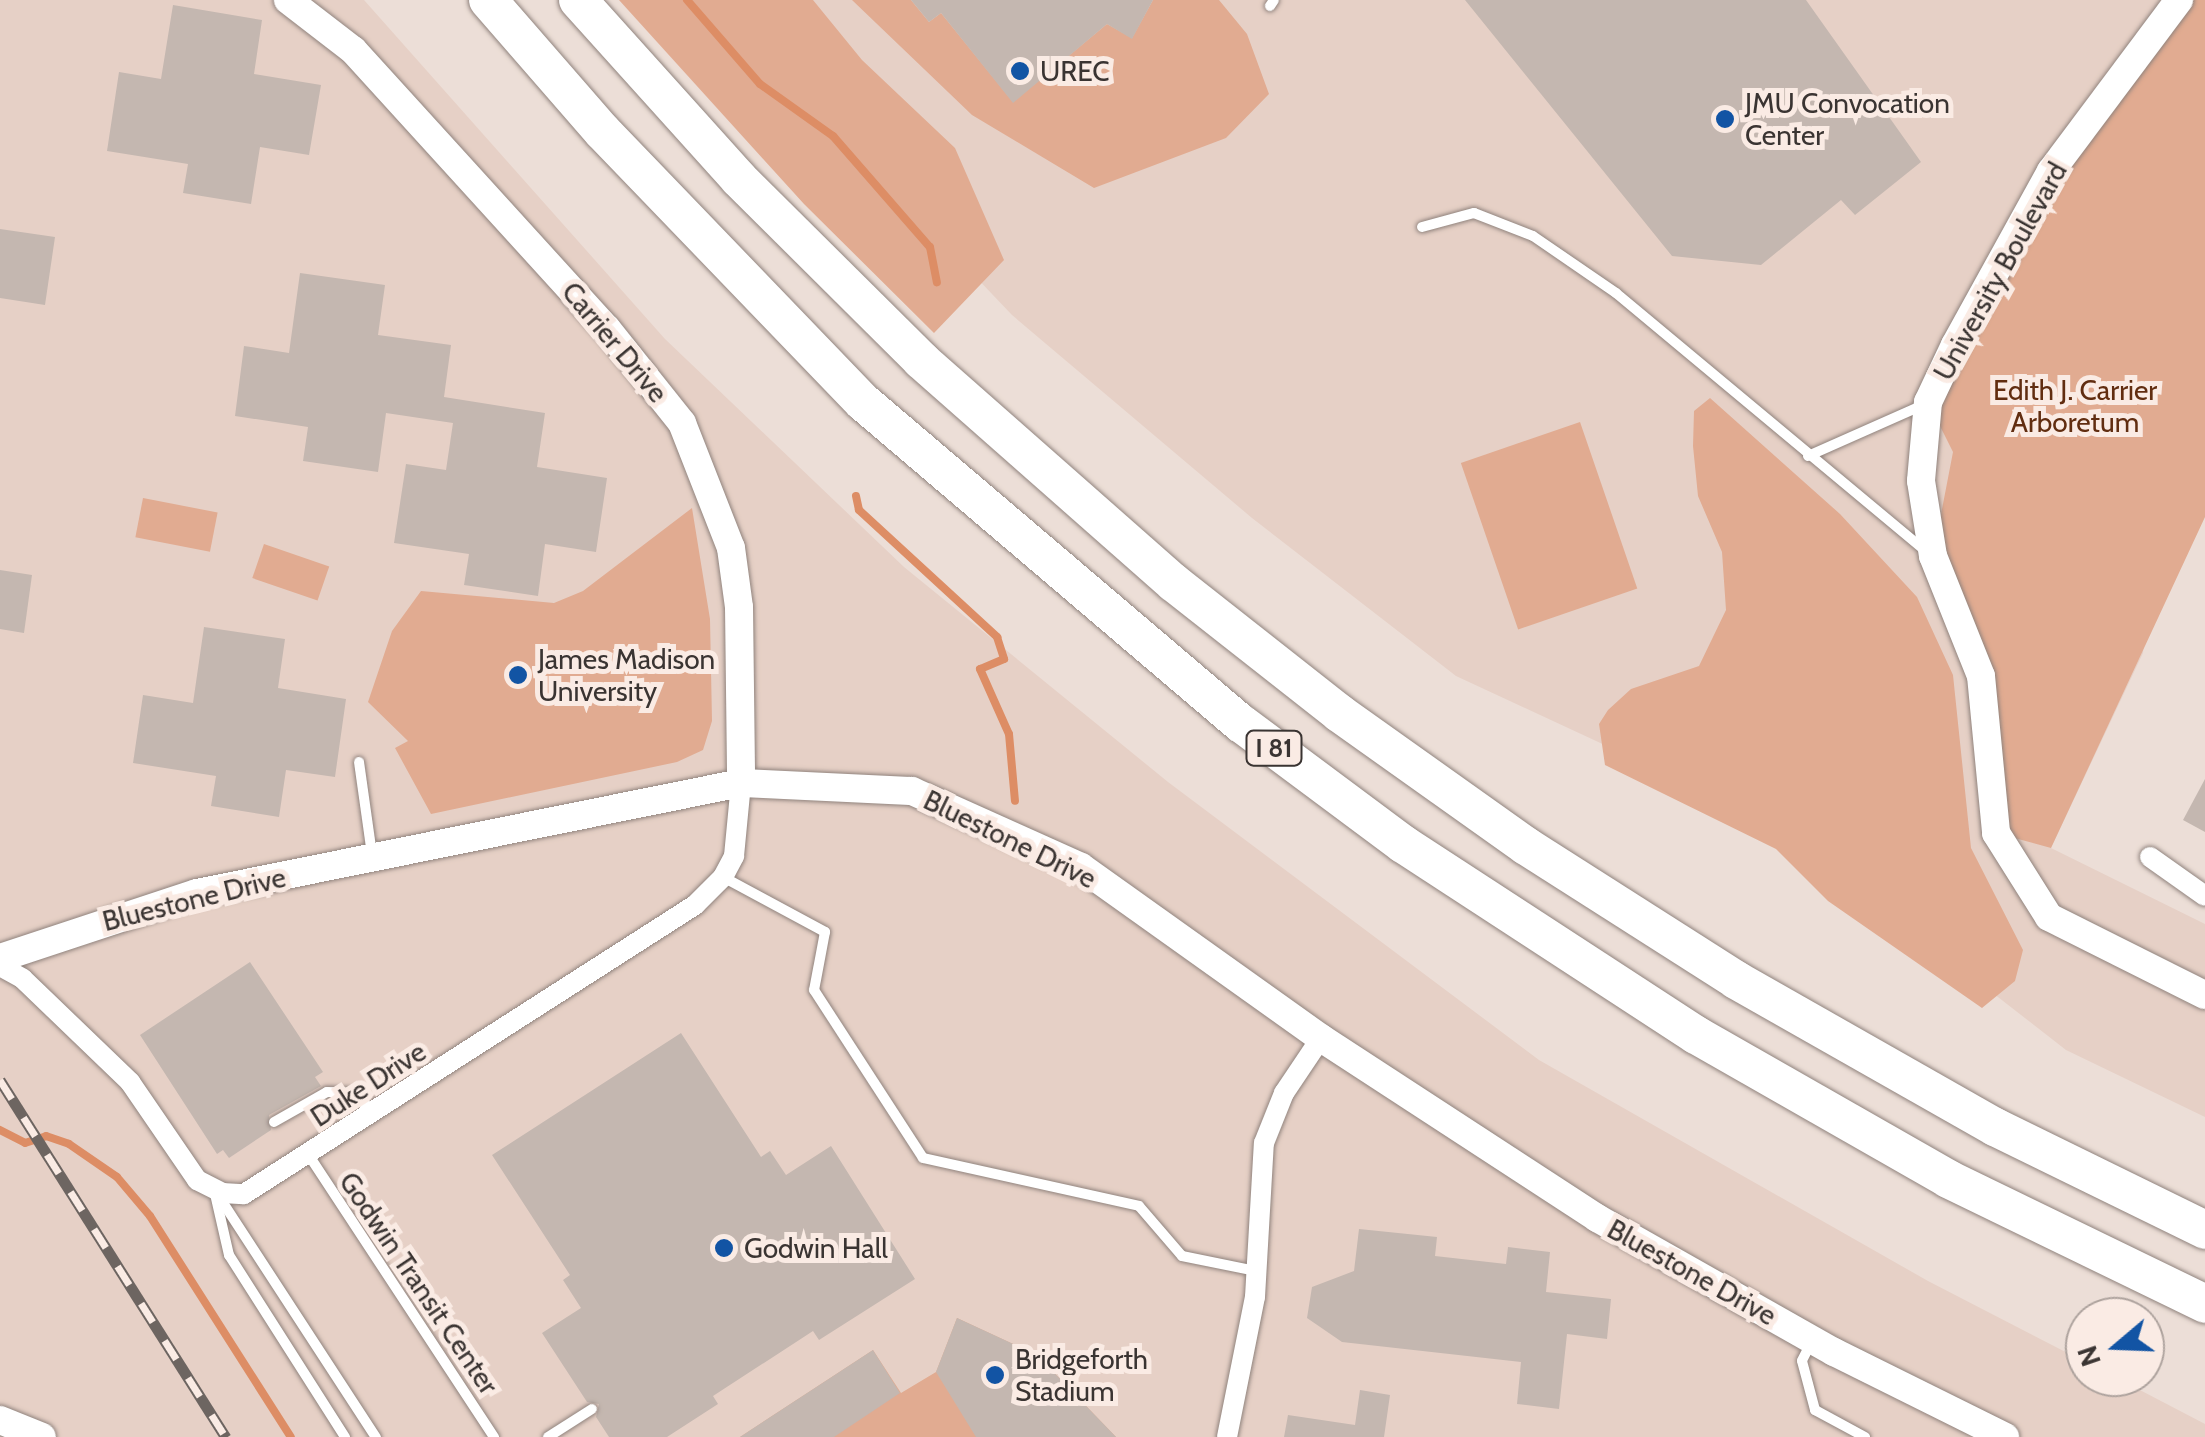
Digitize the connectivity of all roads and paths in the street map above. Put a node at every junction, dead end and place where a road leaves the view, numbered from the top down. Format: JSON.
{"nodes":[{"id":1,"x":288,"y":0,"type":"edge"},
{"id":2,"x":488,"y":0,"type":"edge"},
{"id":3,"x":578,"y":0,"type":"edge"},
{"id":4,"x":2179,"y":0,"type":"edge"},
{"id":5,"x":1422,"y":227,"type":"dead end"},
{"id":6,"x":1928,"y":402,"type":"junction"},
{"id":7,"x":1808,"y":456,"type":"junction"},
{"id":8,"x":1932,"y":556,"type":"junction"},
{"id":9,"x":358,"y":762,"type":"dead end"},
{"id":10,"x":741,"y":783,"type":"junction"},
{"id":11,"x":372,"y":857,"type":"junction"},
{"id":12,"x":2150,"y":858,"type":"dead end"},
{"id":13,"x":723,"y":877,"type":"junction"},
{"id":14,"x":2205,"y":896,"type":"edge"},
{"id":15,"x":0,"y":958,"type":"edge"},
{"id":16,"x":0,"y":966,"type":"edge"},
{"id":17,"x":2205,"y":995,"type":"edge"},
{"id":18,"x":1321,"y":1038,"type":"junction"},
{"id":19,"x":1846,"y":1046,"type":"junction"},
{"id":20,"x":376,"y":1112,"type":"junction"},
{"id":21,"x":274,"y":1122,"type":"dead end"},
{"id":22,"x":308,"y":1154,"type":"junction"},
{"id":23,"x":215,"y":1191,"type":"junction"},
{"id":24,"x":2205,"y":1200,"type":"edge"},
{"id":25,"x":2205,"y":1230,"type":"edge"},
{"id":26,"x":1256,"y":1270,"type":"junction"},
{"id":27,"x":2205,"y":1306,"type":"edge"},
{"id":28,"x":1812,"y":1340,"type":"junction"},
{"id":29,"x":592,"y":1409,"type":"dead end"},
{"id":30,"x":0,"y":1420,"type":"edge"},
{"id":31,"x":1985,"y":1433,"type":"edge"},
{"id":32,"x":42,"y":1437,"type":"edge"},
{"id":33,"x":344,"y":1437,"type":"edge"},
{"id":34,"x":376,"y":1437,"type":"edge"},
{"id":35,"x":494,"y":1437,"type":"edge"},
{"id":36,"x":548,"y":1437,"type":"edge"},
{"id":37,"x":1227,"y":1437,"type":"edge"},
{"id":38,"x":1865,"y":1437,"type":"edge"}],
"edges":[{"from":1,"to":10,"type":"street","name":"Carrier Drive"},
{"from":2,"to":27,"type":"highway","number":"I 81"},
{"from":3,"to":19,"type":"highway","number":"I 81"},
{"from":4,"to":6,"type":"street","name":"University Boulevard"},
{"from":5,"to":7,"type":"lane"},
{"from":6,"to":7,"type":"lane"},
{"from":6,"to":8,"type":"street","name":"University Boulevard"},
{"from":7,"to":8,"type":"lane"},
{"from":8,"to":17,"type":"street","name":"University Boulevard"},
{"from":9,"to":11,"type":"lane"},
{"from":10,"to":11,"type":"street","name":"Bluestone Drive"},
{"from":10,"to":13,"type":"street"},
{"from":10,"to":18,"type":"street","name":"Bluestone Drive"},
{"from":11,"to":15,"type":"street","name":"Bluestone Drive"},
{"from":12,"to":14,"type":"street"},
{"from":13,"to":20,"type":"street","name":"Duke Drive"},
{"from":13,"to":26,"type":"lane"},
{"from":16,"to":23,"type":"street"},
{"from":18,"to":26,"type":"street"},
{"from":18,"to":28,"type":"street","name":"Bluestone Drive"},
{"from":19,"to":24,"type":"highway"},
{"from":19,"to":25,"type":"highway","number":"I 81"},
{"from":20,"to":21,"type":"lane"},
{"from":20,"to":22,"type":"street","name":"Duke Drive"},
{"from":22,"to":23,"type":"street","name":"Duke Drive"},
{"from":22,"to":35,"type":"lane","name":"Godwin Transit Center"},
{"from":23,"to":33,"type":"lane"},
{"from":23,"to":34,"type":"lane"},
{"from":26,"to":37,"type":"street"},
{"from":28,"to":31,"type":"street","name":"Bluestone Drive"},
{"from":28,"to":38,"type":"lane"},
{"from":29,"to":36,"type":"lane"},
{"from":30,"to":32,"type":"street"}]}
